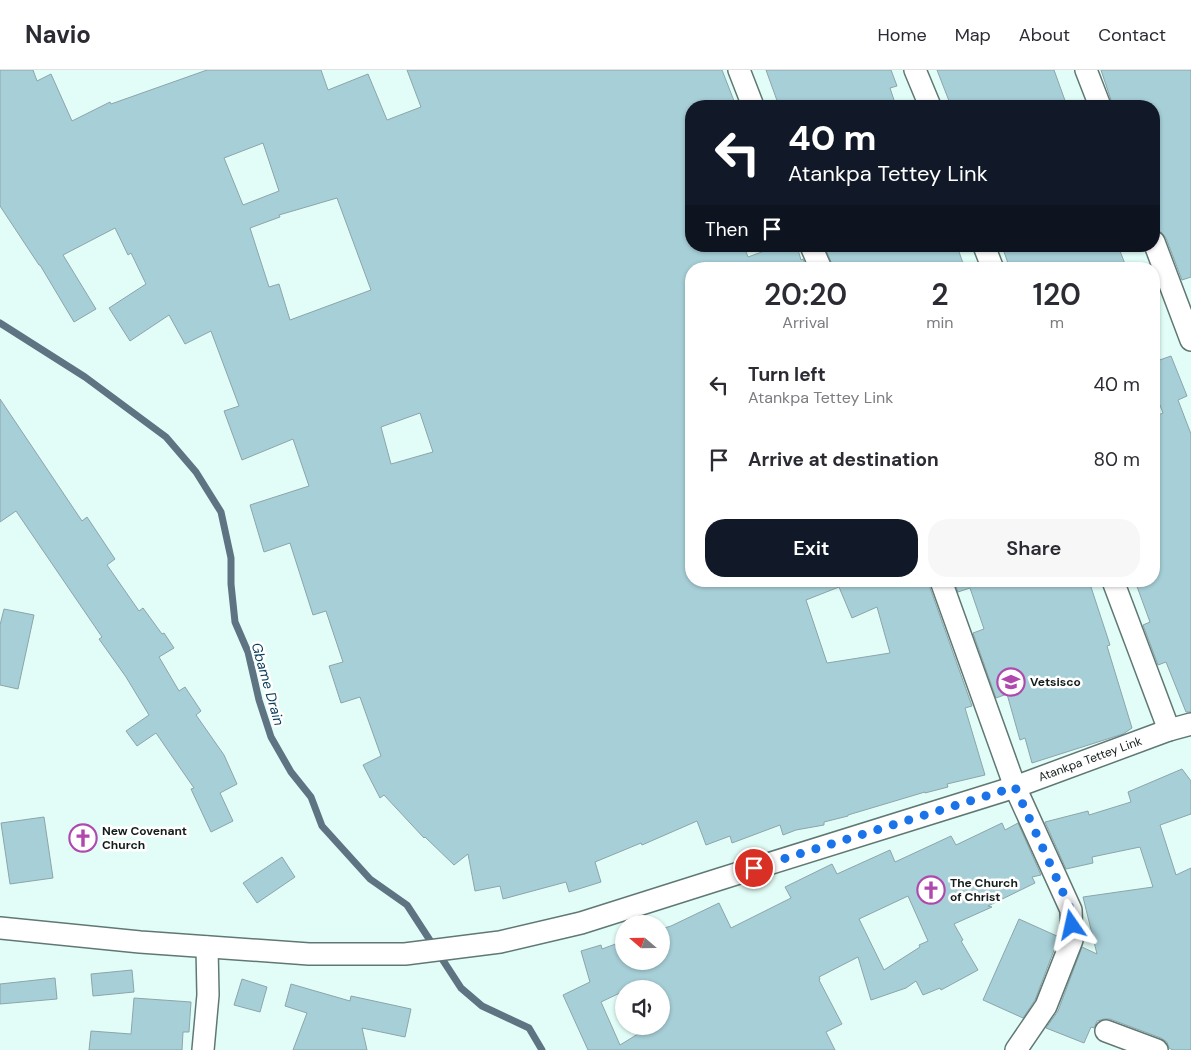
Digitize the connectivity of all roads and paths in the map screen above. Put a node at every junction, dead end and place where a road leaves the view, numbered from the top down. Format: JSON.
{"nodes":[{"id":1,"x":739,"y":70,"type":"edge"},
{"id":2,"x":916,"y":70,"type":"edge"},
{"id":3,"x":1086,"y":70,"type":"edge"},
{"id":4,"x":751,"y":100,"type":"edge"},
{"id":5,"x":928,"y":100,"type":"edge"},
{"id":6,"x":1098,"y":100,"type":"edge"},
{"id":7,"x":1160,"y":252,"type":"edge"},
{"id":8,"x":1182,"y":289,"type":"edge"},
{"id":9,"x":1191,"y":340,"type":"edge"},
{"id":10,"x":943,"y":587,"type":"edge"},
{"id":11,"x":1115,"y":587,"type":"edge"},
{"id":12,"x":1191,"y":724,"type":"edge"},
{"id":13,"x":1170,"y":730,"type":"junction"},
{"id":14,"x":1015,"y":787,"type":"junction"},
{"id":15,"x":0,"y":928,"type":"edge"},
{"id":16,"x":207,"y":947,"type":"junction"},
{"id":17,"x":1106,"y":1031,"type":"dead end"},
{"id":18,"x":202,"y":1050,"type":"edge"},
{"id":19,"x":1016,"y":1050,"type":"edge"},
{"id":20,"x":1157,"y":1050,"type":"edge"}],
"edges":[{"from":1,"to":4,"type":"street"},
{"from":2,"to":5,"type":"street"},
{"from":3,"to":6,"type":"street"},
{"from":7,"to":8,"type":"street"},
{"from":8,"to":9,"type":"street"},
{"from":10,"to":14,"type":"street"},
{"from":11,"to":13,"type":"street"},
{"from":12,"to":13,"type":"street","name":"Atankpa Tettey Link"},
{"from":13,"to":14,"type":"street","name":"Atankpa Tettey Link"},
{"from":14,"to":16,"type":"street","name":"Atankpa Tettey Link"},
{"from":14,"to":19,"type":"street"},
{"from":15,"to":16,"type":"street","name":"Atankpa Tettey Link"},
{"from":16,"to":18,"type":"street"},
{"from":17,"to":20,"type":"street"}]}
